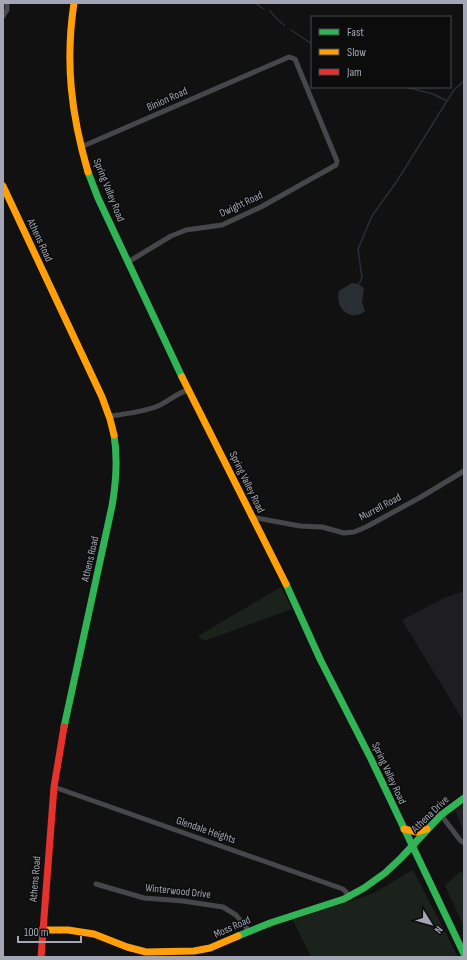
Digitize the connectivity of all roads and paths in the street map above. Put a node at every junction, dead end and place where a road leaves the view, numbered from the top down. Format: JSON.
{"nodes":[{"id":1,"x":7,"y":3,"type":"edge"},
{"id":2,"x":74,"y":3,"type":"edge"},
{"id":3,"x":3,"y":16,"type":"edge"},
{"id":4,"x":329,"y":141,"type":"joint"},
{"id":5,"x":81,"y":147,"type":"junction"},
{"id":6,"x":4,"y":189,"type":"edge"},
{"id":7,"x":128,"y":262,"type":"junction"},
{"id":8,"x":188,"y":390,"type":"junction"},
{"id":9,"x":110,"y":416,"type":"junction"},
{"id":10,"x":464,"y":471,"type":"edge"},
{"id":11,"x":251,"y":517,"type":"junction"},
{"id":12,"x":54,"y":787,"type":"junction"},
{"id":13,"x":464,"y":798,"type":"edge"},
{"id":14,"x":441,"y":815,"type":"junction"},
{"id":15,"x":429,"y":828,"type":"junction"},
{"id":16,"x":404,"y":829,"type":"junction"},
{"id":17,"x":464,"y":843,"type":"edge"},
{"id":18,"x":412,"y":847,"type":"junction"},
{"id":19,"x":401,"y":858,"type":"junction"},
{"id":20,"x":421,"y":864,"type":"junction"},
{"id":21,"x":96,"y":884,"type":"dead end"},
{"id":22,"x":350,"y":896,"type":"junction"},
{"id":23,"x":42,"y":930,"type":"junction"},
{"id":24,"x":249,"y":931,"type":"junction"},
{"id":25,"x":464,"y":954,"type":"edge"},
{"id":26,"x":41,"y":957,"type":"edge"}],
"edges":[{"from":1,"to":3,"type":"street"},
{"from":2,"to":5,"type":"street","name":"Spring Valley Road"},
{"from":4,"to":5,"type":"street","name":"Binion Road"},
{"from":4,"to":7,"type":"street","name":"Dwight Road"},
{"from":5,"to":7,"type":"street","name":"Spring Valley Road"},
{"from":6,"to":9,"type":"street","name":"Athens Road"},
{"from":7,"to":8,"type":"street","name":"Spring Valley Road"},
{"from":8,"to":9,"type":"street"},
{"from":8,"to":11,"type":"street","name":"Spring Valley Road"},
{"from":9,"to":12,"type":"street","name":"Athens Road"},
{"from":10,"to":11,"type":"street","name":"Murrell Road"},
{"from":11,"to":16,"type":"street","name":"Spring Valley Road"},
{"from":12,"to":22,"type":"street","name":"Glendale Heights"},
{"from":12,"to":23,"type":"street","name":"Athens Road"},
{"from":13,"to":14,"type":"street","name":"Athena Drive"},
{"from":14,"to":15,"type":"street","name":"Athena Drive"},
{"from":14,"to":17,"type":"street"},
{"from":15,"to":16,"type":"street"},
{"from":15,"to":18,"type":"street","name":"Athena Drive"},
{"from":16,"to":18,"type":"street","name":"Spring Valley Road"},
{"from":18,"to":19,"type":"street","name":"Moss Road"},
{"from":18,"to":20,"type":"street","name":"Spring Valley Road"},
{"from":19,"to":20,"type":"street"},
{"from":19,"to":22,"type":"street","name":"Moss Road"},
{"from":20,"to":25,"type":"street","name":"Spring Valley Road"},
{"from":21,"to":24,"type":"street","name":"Winterwood Drive"},
{"from":22,"to":24,"type":"street","name":"Moss Road"},
{"from":23,"to":24,"type":"street","name":"Moss Road"},
{"from":23,"to":26,"type":"street","name":"Athens Road"}]}
